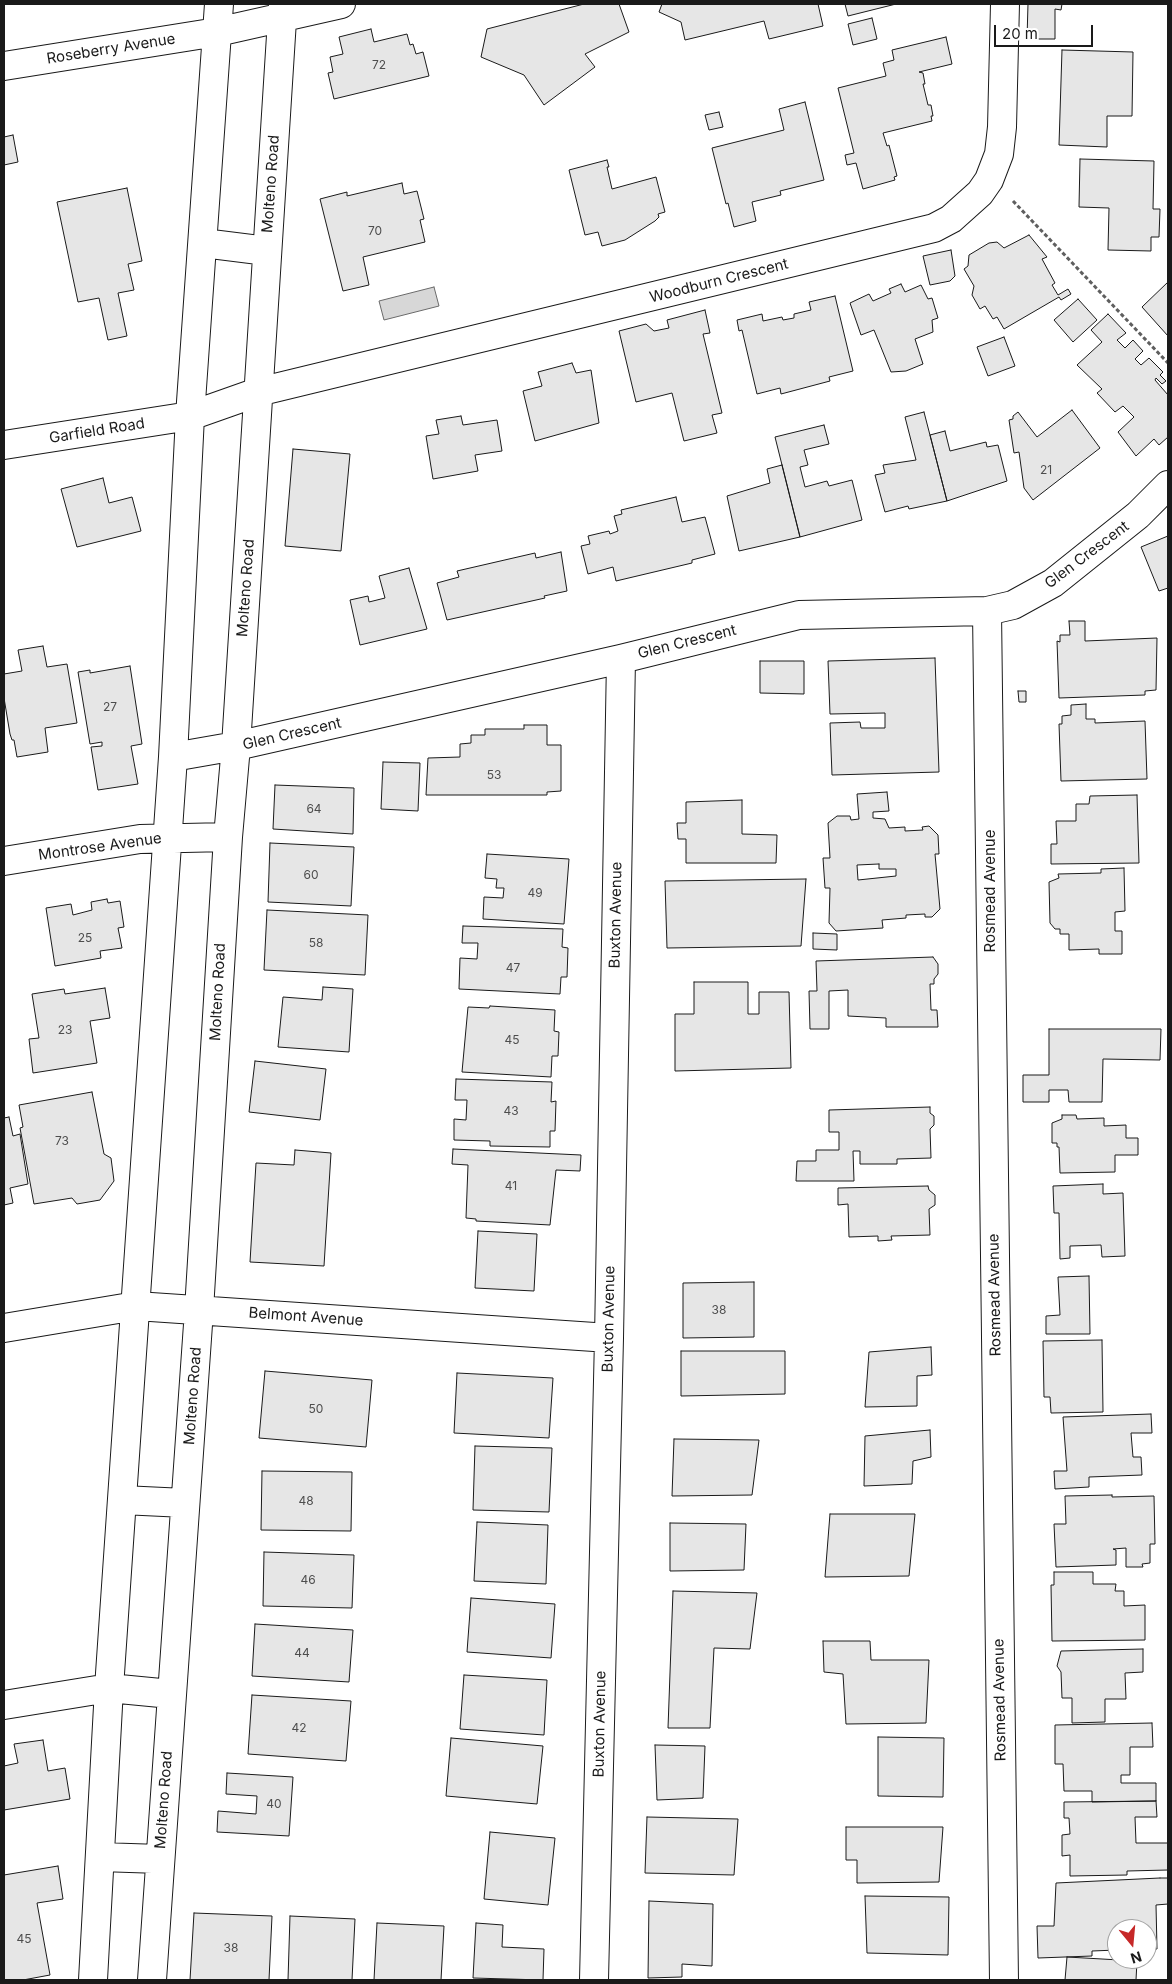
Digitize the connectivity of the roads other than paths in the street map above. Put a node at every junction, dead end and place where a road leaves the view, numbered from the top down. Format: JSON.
{"nodes":[{"id":1,"x":219,"y":4,"type":"edge"},
{"id":2,"x":342,"y":4,"type":"edge"},
{"id":3,"x":1005,"y":4,"type":"edge"},
{"id":4,"x":283,"y":11,"type":"edge"},
{"id":5,"x":218,"y":32,"type":"junction"},
{"id":6,"x":4,"y":66,"type":"edge"},
{"id":7,"x":202,"y":243,"type":"junction"},
{"id":8,"x":267,"y":251,"type":"junction"},
{"id":9,"x":258,"y":392,"type":"junction"},
{"id":10,"x":190,"y":416,"type":"junction"},
{"id":11,"x":4,"y":445,"type":"edge"},
{"id":12,"x":1168,"y":486,"type":"edge"},
{"id":13,"x":987,"y":611,"type":"junction"},
{"id":14,"x":621,"y":659,"type":"junction"},
{"id":15,"x":236,"y":746,"type":"junction"},
{"id":16,"x":173,"y":757,"type":"junction"},
{"id":17,"x":228,"y":837,"type":"junction"},
{"id":18,"x":167,"y":838,"type":"junction"},
{"id":19,"x":4,"y":861,"type":"edge"},
{"id":20,"x":136,"y":1306,"type":"junction"},
{"id":21,"x":200,"y":1310,"type":"junction"},
{"id":22,"x":4,"y":1328,"type":"edge"},
{"id":23,"x":609,"y":1338,"type":"junction"},
{"id":24,"x":122,"y":1500,"type":"junction"},
{"id":25,"x":185,"y":1503,"type":"junction"},
{"id":26,"x":109,"y":1688,"type":"junction"},
{"id":27,"x":171,"y":1694,"type":"junction"},
{"id":28,"x":4,"y":1706,"type":"edge"},
{"id":29,"x":100,"y":1857,"type":"junction"},
{"id":30,"x":160,"y":1859,"type":"junction"},
{"id":31,"x":93,"y":1980,"type":"edge"},
{"id":32,"x":152,"y":1980,"type":"edge"},
{"id":33,"x":594,"y":1980,"type":"edge"},
{"id":34,"x":1004,"y":1980,"type":"edge"}],
"edges":[{"from":1,"to":5,"type":"street"},
{"from":2,"to":4,"type":"street","name":"Roseberry Avenue"},
{"from":3,"to":9,"type":"street","name":"Woodburn Crescent"},
{"from":4,"to":5,"type":"street","name":"Roseberry Avenue"},
{"from":4,"to":8,"type":"street","name":"Molteno Road"},
{"from":5,"to":6,"type":"street","name":"Roseberry Avenue"},
{"from":5,"to":7,"type":"street"},
{"from":7,"to":8,"type":"street"},
{"from":7,"to":10,"type":"street"},
{"from":8,"to":9,"type":"street","name":"Molteno Road"},
{"from":9,"to":10,"type":"street","name":"Woodburn Crescent"},
{"from":9,"to":15,"type":"street","name":"Molteno Road"},
{"from":10,"to":11,"type":"street","name":"Garfield Road"},
{"from":10,"to":16,"type":"street"},
{"from":12,"to":13,"type":"street","name":"Glen Crescent"},
{"from":13,"to":14,"type":"street","name":"Glen Crescent"},
{"from":13,"to":34,"type":"street","name":"Rosmead Avenue"},
{"from":14,"to":15,"type":"street","name":"Glen Crescent"},
{"from":14,"to":23,"type":"street","name":"Buxton Avenue"},
{"from":15,"to":16,"type":"street","name":"Glen Crescent"},
{"from":15,"to":17,"type":"street","name":"Molteno Road"},
{"from":16,"to":18,"type":"street"},
{"from":17,"to":18,"type":"street","name":"Montrose Avenue"},
{"from":17,"to":21,"type":"street","name":"Molteno Road"},
{"from":18,"to":19,"type":"street","name":"Montrose Avenue"},
{"from":18,"to":20,"type":"street"},
{"from":20,"to":21,"type":"street","name":"Belmont Avenue"},
{"from":20,"to":22,"type":"street","name":"Belmont Avenue"},
{"from":20,"to":24,"type":"street"},
{"from":21,"to":23,"type":"street","name":"Belmont Avenue"},
{"from":21,"to":25,"type":"street","name":"Molteno Road"},
{"from":23,"to":33,"type":"street","name":"Buxton Avenue"},
{"from":24,"to":25,"type":"street"},
{"from":24,"to":26,"type":"street"},
{"from":25,"to":27,"type":"street","name":"Molteno Road"},
{"from":26,"to":27,"type":"street"},
{"from":26,"to":28,"type":"street"},
{"from":26,"to":29,"type":"street"},
{"from":27,"to":30,"type":"street","name":"Molteno Road"},
{"from":29,"to":30,"type":"street"},
{"from":29,"to":31,"type":"street"},
{"from":30,"to":32,"type":"street","name":"Molteno Road"}]}
